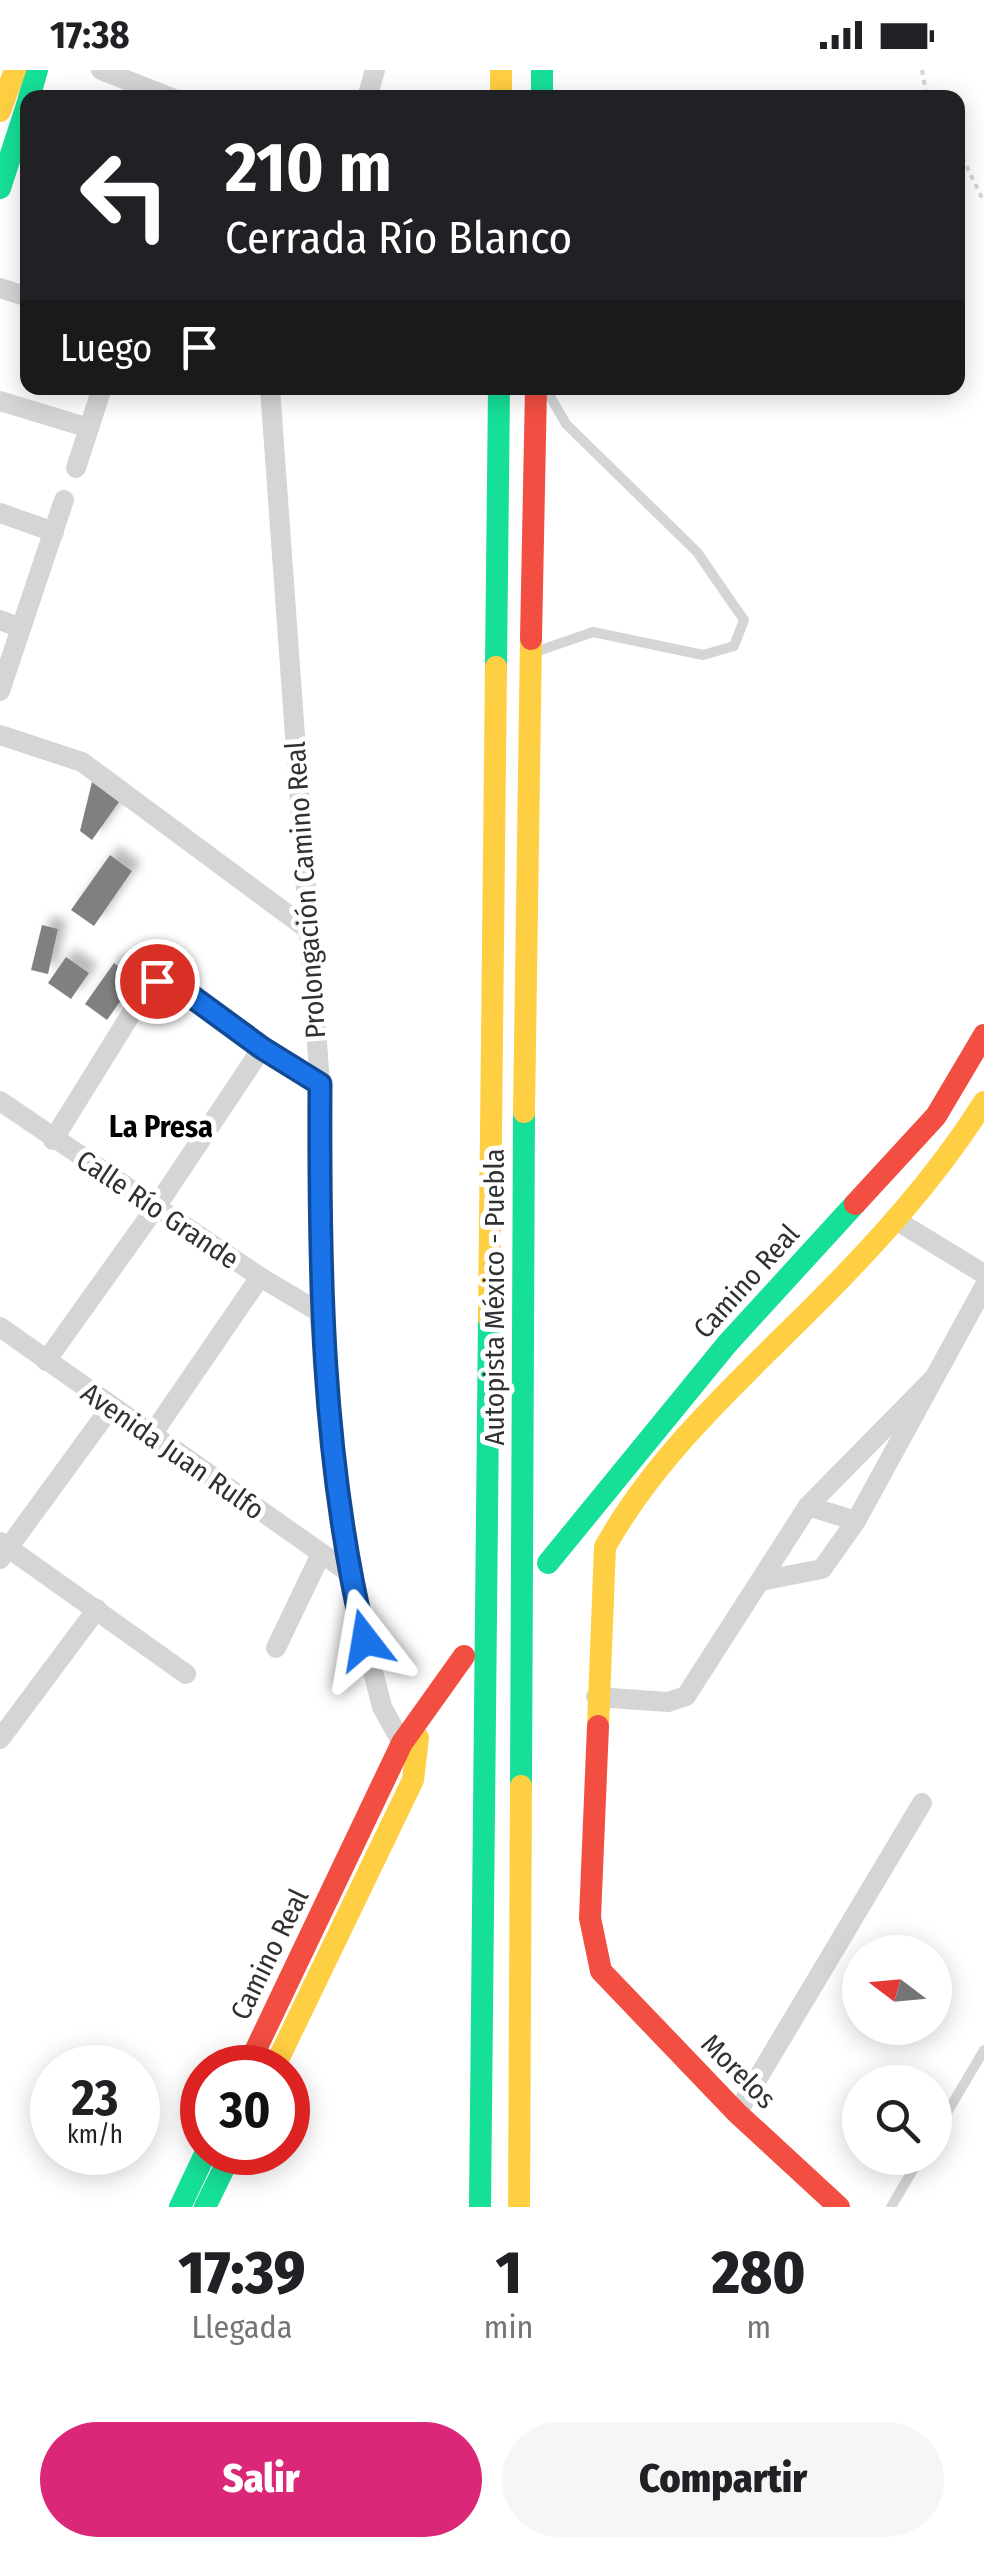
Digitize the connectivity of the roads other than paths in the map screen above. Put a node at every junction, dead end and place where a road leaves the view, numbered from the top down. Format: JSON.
{"nodes":[{"id":1,"x":15,"y":70,"type":"edge"},
{"id":2,"x":101,"y":70,"type":"edge"},
{"id":3,"x":152,"y":90,"type":"edge"},
{"id":4,"x":0,"y":111,"type":"edge"},
{"id":5,"x":20,"y":131,"type":"edge"},
{"id":6,"x":8,"y":178,"type":"edge"},
{"id":7,"x":100,"y":395,"type":"edge"},
{"id":8,"x":270,"y":395,"type":"edge"},
{"id":9,"x":499,"y":395,"type":"edge"},
{"id":10,"x":536,"y":395,"type":"edge"},
{"id":11,"x":549,"y":395,"type":"edge"},
{"id":12,"x":0,"y":402,"type":"edge"},
{"id":13,"x":88,"y":428,"type":"junction"},
{"id":14,"x":76,"y":468,"type":"dead end"},
{"id":15,"x":64,"y":500,"type":"dead end"},
{"id":16,"x":0,"y":513,"type":"edge"},
{"id":17,"x":54,"y":532,"type":"junction"},
{"id":18,"x":0,"y":620,"type":"edge"},
{"id":19,"x":21,"y":628,"type":"junction"},
{"id":20,"x":531,"y":654,"type":"junction"},
{"id":21,"x":0,"y":692,"type":"edge"},
{"id":22,"x":0,"y":734,"type":"edge"},
{"id":23,"x":306,"y":928,"type":"junction"},
{"id":24,"x":984,"y":1036,"type":"edge"},
{"id":25,"x":262,"y":1048,"type":"junction"},
{"id":26,"x":320,"y":1084,"type":"junction"},
{"id":27,"x":0,"y":1101,"type":"edge"},
{"id":28,"x":984,"y":1102,"type":"edge"},
{"id":29,"x":54,"y":1140,"type":"junction"},
{"id":30,"x":156,"y":1208,"type":"junction"},
{"id":31,"x":894,"y":1219,"type":"junction"},
{"id":32,"x":984,"y":1274,"type":"edge"},
{"id":33,"x":260,"y":1277,"type":"junction"},
{"id":34,"x":984,"y":1286,"type":"edge"},
{"id":35,"x":319,"y":1312,"type":"junction"},
{"id":36,"x":0,"y":1327,"type":"edge"},
{"id":37,"x":46,"y":1361,"type":"junction"},
{"id":38,"x":934,"y":1378,"type":"junction"},
{"id":39,"x":111,"y":1408,"type":"junction"},
{"id":40,"x":151,"y":1436,"type":"junction"},
{"id":41,"x":808,"y":1506,"type":"junction"},
{"id":42,"x":856,"y":1520,"type":"junction"},
{"id":43,"x":3,"y":1550,"type":"edge"},
{"id":44,"x":321,"y":1554,"type":"junction"},
{"id":45,"x":548,"y":1564,"type":"dead end"},
{"id":46,"x":348,"y":1572,"type":"junction"},
{"id":47,"x":760,"y":1581,"type":"junction"},
{"id":48,"x":97,"y":1609,"type":"junction"},
{"id":49,"x":276,"y":1648,"type":"dead end"},
{"id":50,"x":464,"y":1656,"type":"dead end"},
{"id":51,"x":186,"y":1674,"type":"dead end"},
{"id":52,"x":596,"y":1696,"type":"junction"},
{"id":53,"x":0,"y":1740,"type":"edge"},
{"id":54,"x":409,"y":1746,"type":"junction"},
{"id":55,"x":922,"y":1803,"type":"dead end"},
{"id":56,"x":365,"y":1852,"type":"junction"},
{"id":57,"x":259,"y":2045,"type":"edge"},
{"id":58,"x":283,"y":2045,"type":"edge"},
{"id":59,"x":984,"y":2050,"type":"edge"},
{"id":60,"x":952,"y":2104,"type":"edge"},
{"id":61,"x":737,"y":2113,"type":"junction"},
{"id":62,"x":195,"y":2175,"type":"edge"},
{"id":63,"x":221,"y":2175,"type":"edge"},
{"id":64,"x":910,"y":2175,"type":"edge"},
{"id":65,"x":180,"y":2207,"type":"edge"},
{"id":66,"x":206,"y":2207,"type":"edge"},
{"id":67,"x":480,"y":2207,"type":"edge"},
{"id":68,"x":519,"y":2207,"type":"edge"},
{"id":69,"x":839,"y":2207,"type":"edge"},
{"id":70,"x":890,"y":2207,"type":"edge"}],
"edges":[{"from":1,"to":4,"type":"main road"},
{"from":2,"to":3,"type":"street"},
{"from":5,"to":6,"type":"main road"},
{"from":7,"to":13,"type":"street"},
{"from":8,"to":23,"type":"street","name":"Prolongación Camino Real"},
{"from":9,"to":67,"type":"main road","name":"Autopista México - Puebla"},
{"from":10,"to":20,"type":"main road","name":"Autopista México - Puebla"},
{"from":11,"to":20,"type":"lane"},
{"from":12,"to":13,"type":"street"},
{"from":13,"to":14,"type":"street"},
{"from":15,"to":17,"type":"street"},
{"from":16,"to":17,"type":"street"},
{"from":17,"to":19,"type":"street"},
{"from":18,"to":19,"type":"street"},
{"from":19,"to":21,"type":"street"},
{"from":20,"to":68,"type":"main road","name":"Autopista México - Puebla"},
{"from":22,"to":23,"type":"street"},
{"from":23,"to":26,"type":"street","name":"Prolongación Camino Real"},
{"from":24,"to":45,"type":"main road","name":"Camino Real"},
{"from":25,"to":26,"type":"street"},
{"from":25,"to":29,"type":"street"},
{"from":25,"to":30,"type":"street"},
{"from":26,"to":35,"type":"street","name":"Prolongación Camino Real"},
{"from":27,"to":29,"type":"street","name":"Calle Río Grande"},
{"from":28,"to":31,"type":"main road"},
{"from":29,"to":30,"type":"street","name":"Calle Río Grande"},
{"from":30,"to":33,"type":"street","name":"Calle Río Grande"},
{"from":30,"to":37,"type":"street"},
{"from":31,"to":32,"type":"street"},
{"from":31,"to":52,"type":"main road"},
{"from":33,"to":35,"type":"street","name":"Calle Río Grande"},
{"from":33,"to":40,"type":"street"},
{"from":34,"to":38,"type":"street"},
{"from":35,"to":46,"type":"street","name":"Prolongación Camino Real"},
{"from":36,"to":37,"type":"street","name":"Avenida Juan Rulfo"},
{"from":37,"to":39,"type":"street","name":"Avenida Juan Rulfo"},
{"from":38,"to":41,"type":"street"},
{"from":38,"to":42,"type":"street"},
{"from":39,"to":40,"type":"street","name":"Avenida Juan Rulfo"},
{"from":39,"to":43,"type":"street"},
{"from":40,"to":44,"type":"street","name":"Avenida Juan Rulfo"},
{"from":41,"to":42,"type":"street"},
{"from":41,"to":47,"type":"street"},
{"from":42,"to":47,"type":"street"},
{"from":43,"to":48,"type":"street"},
{"from":44,"to":46,"type":"street","name":"Avenida Juan Rulfo"},
{"from":44,"to":49,"type":"street"},
{"from":46,"to":54,"type":"street","name":"Prolongación Camino Real"},
{"from":47,"to":52,"type":"street"},
{"from":48,"to":51,"type":"street"},
{"from":48,"to":53,"type":"street"},
{"from":50,"to":54,"type":"main road","name":"Camino Real"},
{"from":52,"to":61,"type":"main road","name":"Morelos"},
{"from":54,"to":56,"type":"main road","name":"Camino Real"},
{"from":55,"to":61,"type":"street"},
{"from":56,"to":57,"type":"main road","name":"Camino Real"},
{"from":56,"to":58,"type":"main road","name":"Camino Real"},
{"from":59,"to":60,"type":"lane"},
{"from":61,"to":69,"type":"main road","name":"Morelos"},
{"from":62,"to":65,"type":"main road"},
{"from":63,"to":66,"type":"main road"},
{"from":64,"to":70,"type":"lane"}]}
